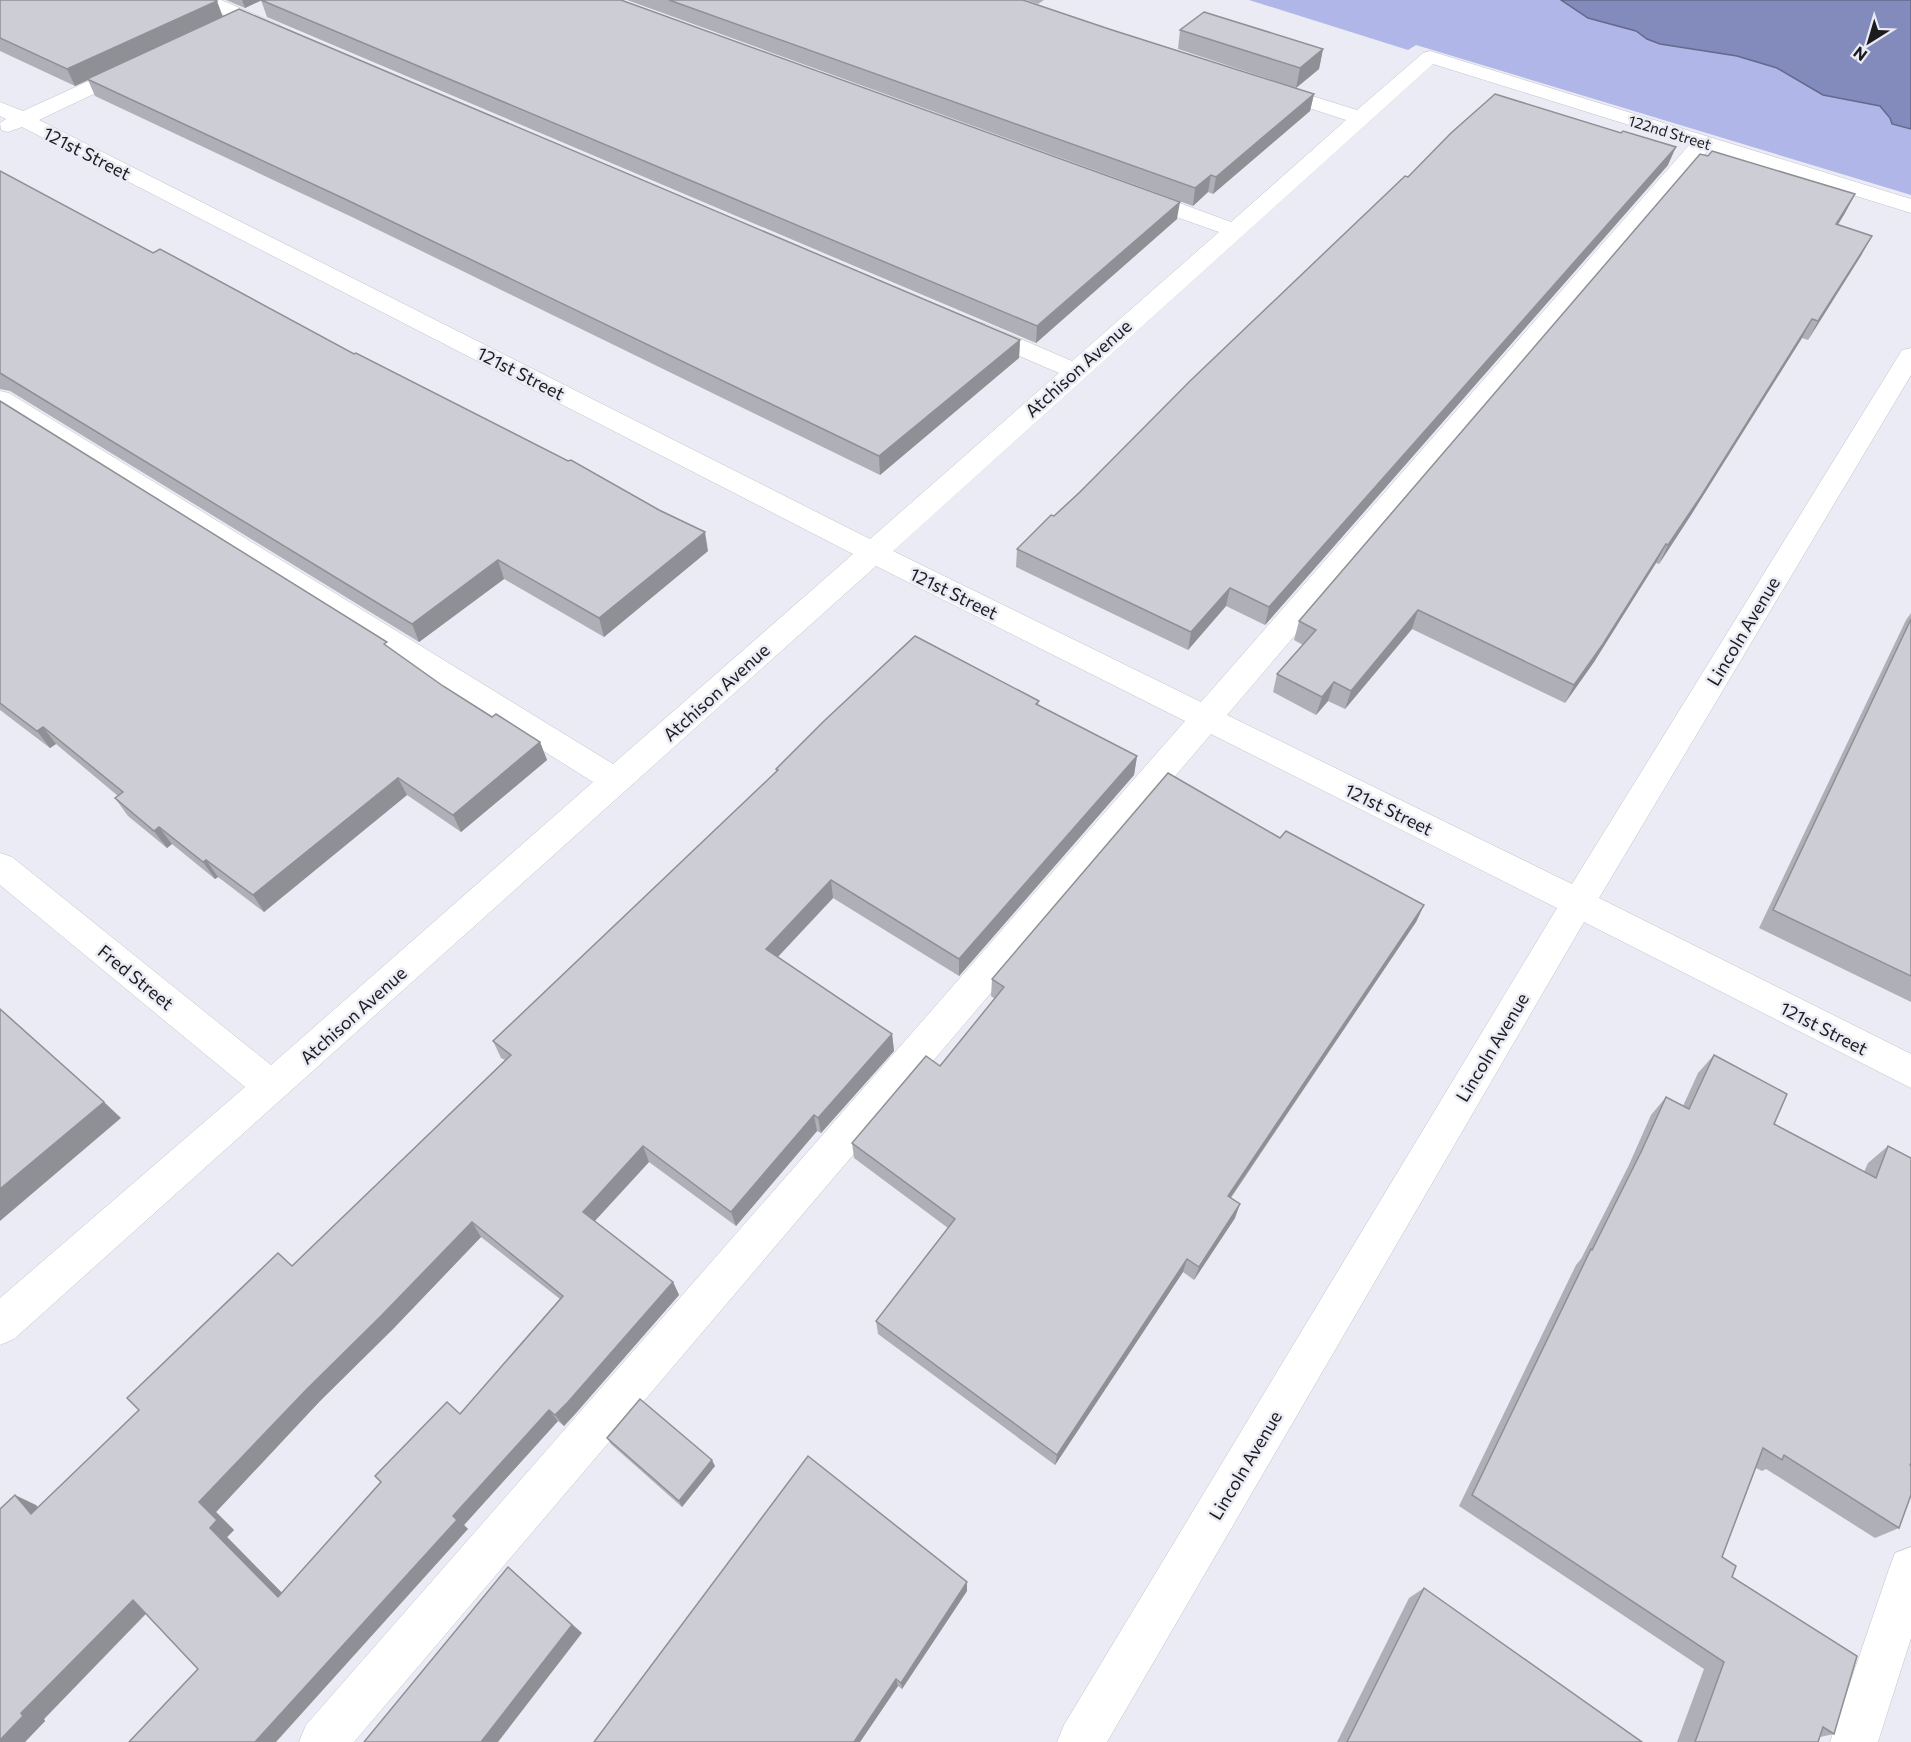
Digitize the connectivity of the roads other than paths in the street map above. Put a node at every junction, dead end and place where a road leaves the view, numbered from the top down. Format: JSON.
{"nodes":[{"id":1,"x":205,"y":0,"type":"edge"},
{"id":2,"x":254,"y":13,"type":"junction"},
{"id":3,"x":224,"y":27,"type":"edge"},
{"id":4,"x":289,"y":36,"type":"edge"},
{"id":5,"x":1430,"y":57,"type":"joint"},
{"id":6,"x":150,"y":61,"type":"edge"},
{"id":7,"x":1247,"y":81,"type":"edge"},
{"id":8,"x":0,"y":108,"type":"edge"},
{"id":9,"x":1360,"y":118,"type":"junction"},
{"id":10,"x":22,"y":120,"type":"junction"},
{"id":11,"x":0,"y":129,"type":"edge"},
{"id":12,"x":1703,"y":142,"type":"junction"},
{"id":13,"x":1120,"y":189,"type":"edge"},
{"id":14,"x":1911,"y":206,"type":"edge"},
{"id":15,"x":1233,"y":230,"type":"junction"},
{"id":16,"x":955,"y":320,"type":"edge"},
{"id":17,"x":1911,"y":356,"type":"edge"},
{"id":18,"x":1075,"y":371,"type":"junction"},
{"id":19,"x":0,"y":399,"type":"edge"},
{"id":20,"x":872,"y":552,"type":"junction"},
{"id":21,"x":1205,"y":718,"type":"junction"},
{"id":22,"x":615,"y":782,"type":"junction"},
{"id":23,"x":0,"y":866,"type":"edge"},
{"id":24,"x":1578,"y":903,"type":"junction"},
{"id":25,"x":1911,"y":1072,"type":"edge"},
{"id":26,"x":272,"y":1087,"type":"junction"},
{"id":27,"x":0,"y":1325,"type":"edge"},
{"id":28,"x":1911,"y":1569,"type":"edge"},
{"id":29,"x":323,"y":1742,"type":"edge"},
{"id":30,"x":1081,"y":1742,"type":"edge"},
{"id":31,"x":1854,"y":1742,"type":"edge"}],
"edges":[{"from":1,"to":2,"type":"street"},
{"from":2,"to":3,"type":"street"},
{"from":2,"to":4,"type":"street"},
{"from":5,"to":9,"type":"street","name":"Atchison Avenue"},
{"from":5,"to":12,"type":"street","name":"122nd Street"},
{"from":6,"to":10,"type":"street"},
{"from":7,"to":9,"type":"street"},
{"from":8,"to":10,"type":"street","name":"121st Street"},
{"from":9,"to":15,"type":"street","name":"Atchison Avenue"},
{"from":10,"to":11,"type":"street"},
{"from":10,"to":20,"type":"street","name":"121st Street"},
{"from":12,"to":14,"type":"street","name":"122nd Street"},
{"from":12,"to":21,"type":"street"},
{"from":13,"to":15,"type":"street"},
{"from":15,"to":18,"type":"street","name":"Atchison Avenue"},
{"from":16,"to":18,"type":"street"},
{"from":17,"to":24,"type":"street","name":"Lincoln Avenue"},
{"from":18,"to":20,"type":"street","name":"Atchison Avenue"},
{"from":19,"to":22,"type":"street"},
{"from":20,"to":21,"type":"street","name":"121st Street"},
{"from":20,"to":22,"type":"street","name":"Atchison Avenue"},
{"from":21,"to":24,"type":"street","name":"121st Street"},
{"from":21,"to":29,"type":"street"},
{"from":22,"to":26,"type":"street","name":"Atchison Avenue"},
{"from":23,"to":26,"type":"street","name":"Fred Street"},
{"from":24,"to":25,"type":"street","name":"121st Street"},
{"from":24,"to":30,"type":"street","name":"Lincoln Avenue"},
{"from":26,"to":27,"type":"street","name":"Atchison Avenue"},
{"from":28,"to":31,"type":"street"}]}
